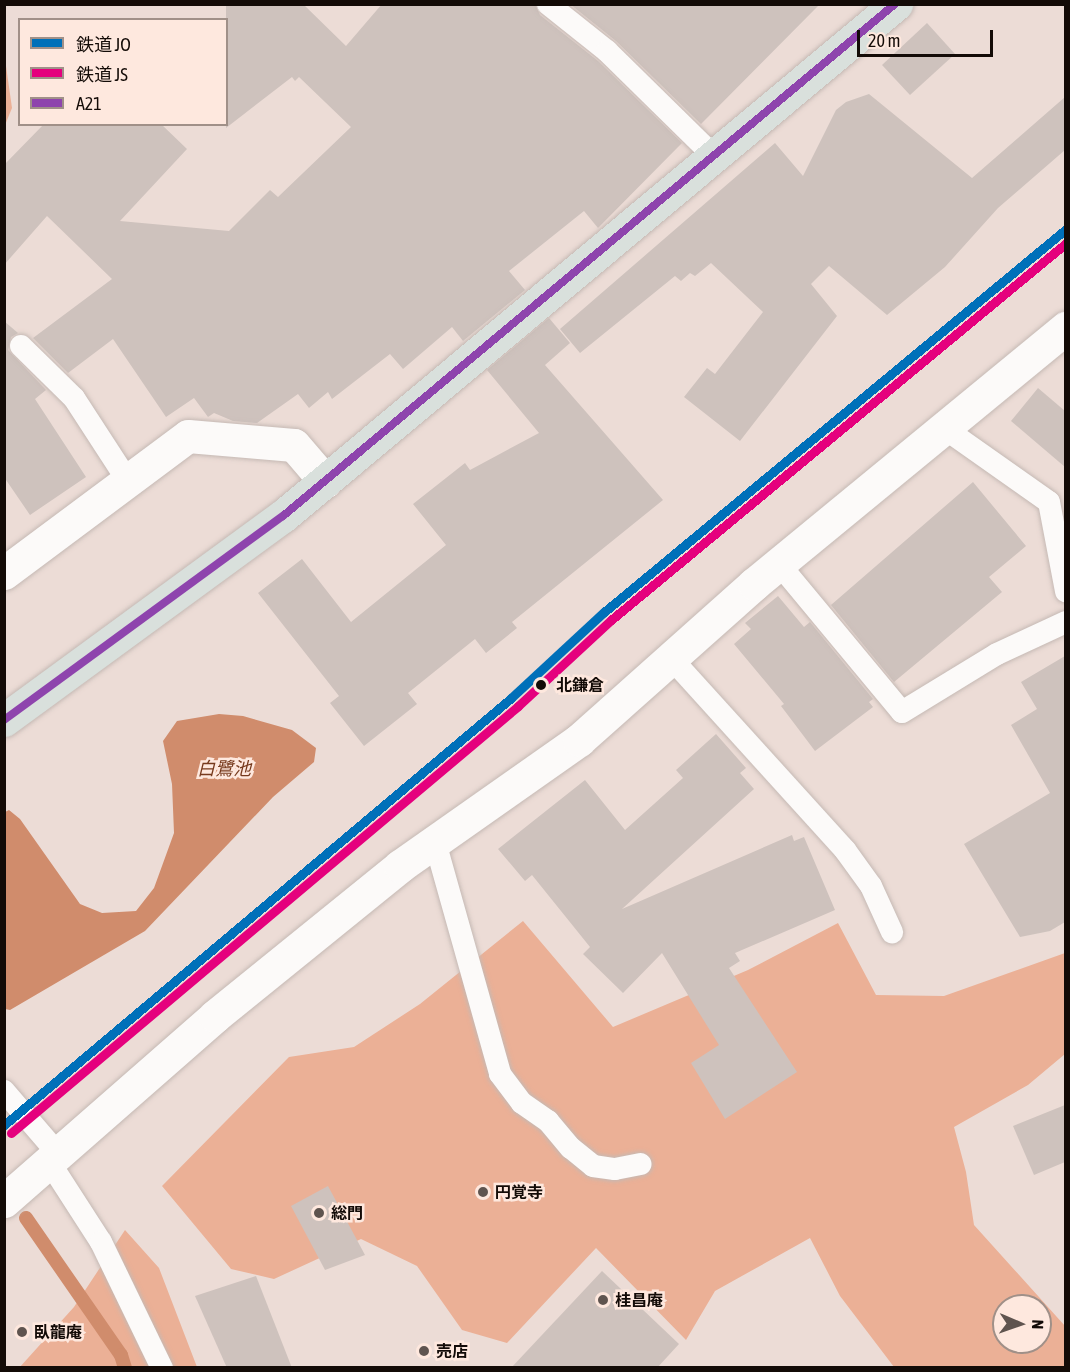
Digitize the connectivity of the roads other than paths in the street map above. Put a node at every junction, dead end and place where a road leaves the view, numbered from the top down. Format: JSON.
{"nodes":[{"id":1,"x":548,"y":4,"type":"edge"},
{"id":2,"x":896,"y":4,"type":"edge"},
{"id":3,"x":714,"y":156,"type":"junction"},
{"id":4,"x":1065,"y":328,"type":"edge"},
{"id":5,"x":21,"y":346,"type":"dead end"},
{"id":6,"x":944,"y":428,"type":"junction"},
{"id":7,"x":128,"y":481,"type":"junction"},
{"id":8,"x":325,"y":481,"type":"junction"},
{"id":9,"x":779,"y":564,"type":"junction"},
{"id":10,"x":4,"y":573,"type":"edge"},
{"id":11,"x":1065,"y":591,"type":"edge"},
{"id":12,"x":1065,"y":622,"type":"edge"},
{"id":13,"x":671,"y":658,"type":"junction"},
{"id":14,"x":4,"y":720,"type":"edge"},
{"id":15,"x":435,"y":842,"type":"junction"},
{"id":16,"x":892,"y":932,"type":"dead end"},
{"id":17,"x":4,"y":1091,"type":"edge"},
{"id":18,"x":55,"y":1160,"type":"junction"},
{"id":19,"x":641,"y":1164,"type":"dead end"},
{"id":20,"x":4,"y":1201,"type":"edge"},
{"id":21,"x":162,"y":1368,"type":"edge"}],
"edges":[{"from":1,"to":3,"type":"lane"},
{"from":2,"to":3,"type":"main road"},
{"from":3,"to":8,"type":"main road"},
{"from":4,"to":6,"type":"street"},
{"from":5,"to":7,"type":"lane"},
{"from":6,"to":9,"type":"street"},
{"from":6,"to":11,"type":"lane"},
{"from":7,"to":8,"type":"street"},
{"from":7,"to":10,"type":"street"},
{"from":8,"to":14,"type":"main road"},
{"from":9,"to":12,"type":"lane"},
{"from":9,"to":13,"type":"street"},
{"from":13,"to":15,"type":"street"},
{"from":13,"to":16,"type":"lane"},
{"from":15,"to":18,"type":"street"},
{"from":15,"to":19,"type":"lane"},
{"from":17,"to":18,"type":"lane"},
{"from":18,"to":20,"type":"street"},
{"from":18,"to":21,"type":"lane"}]}
